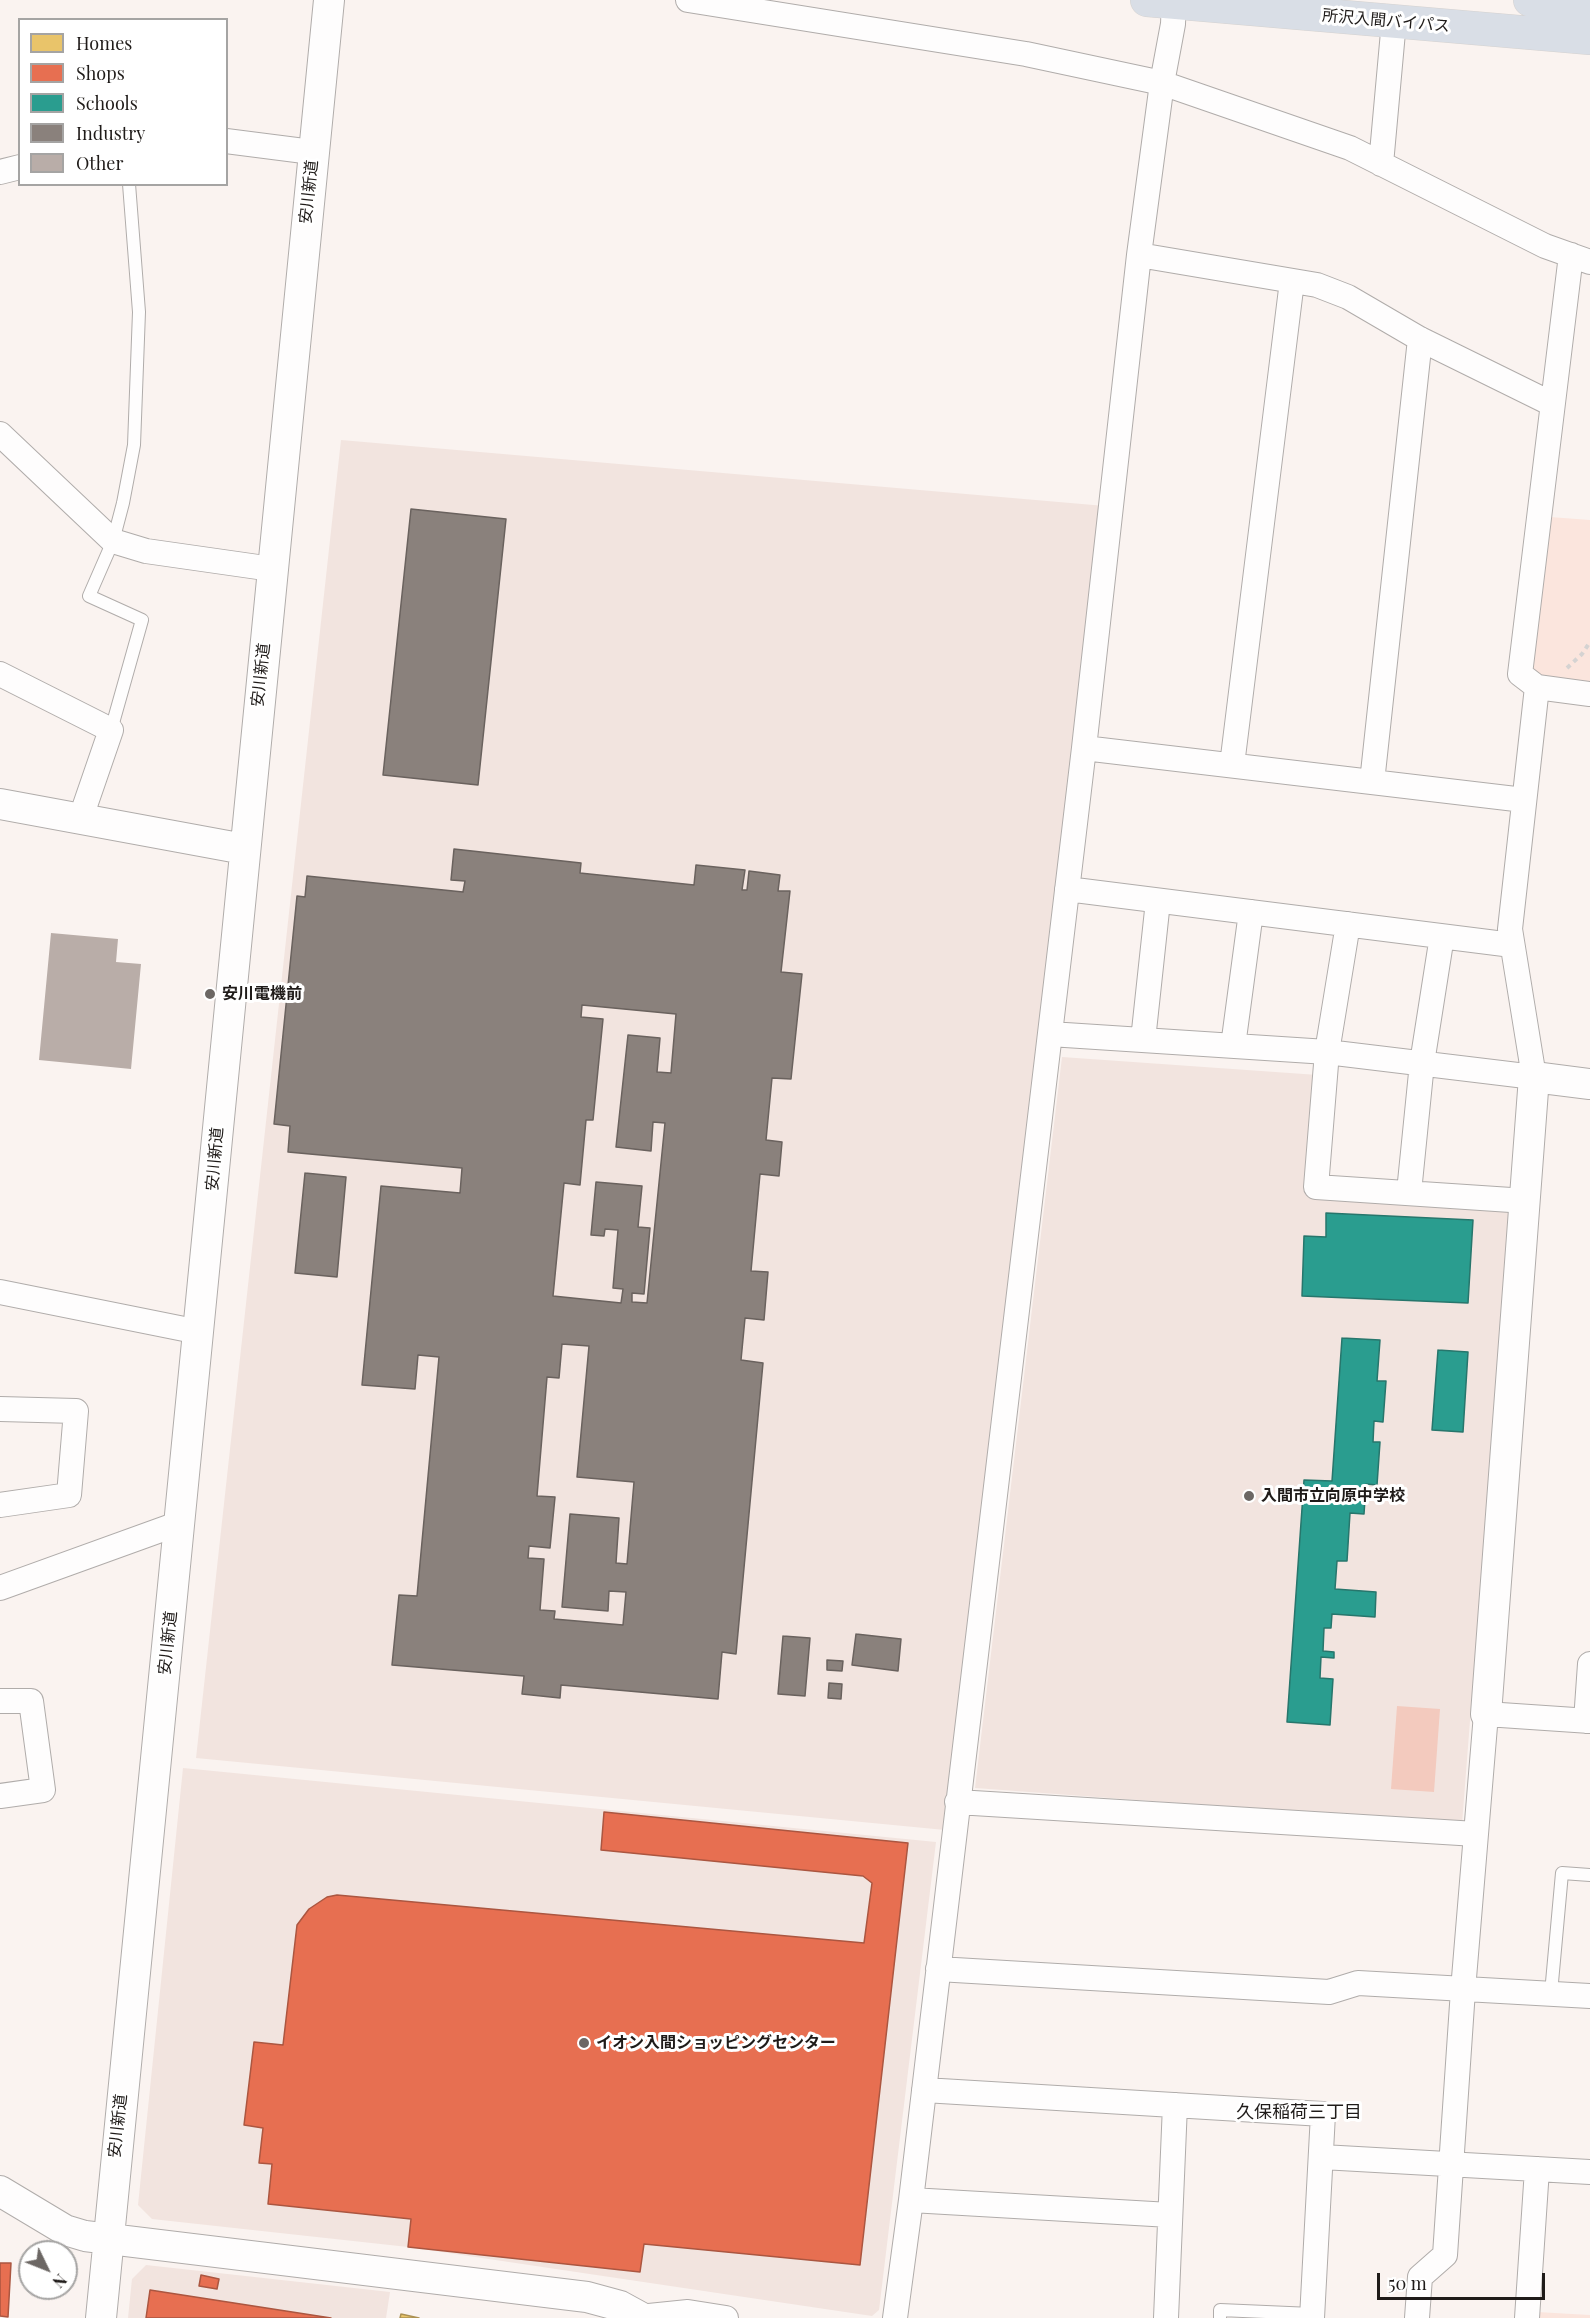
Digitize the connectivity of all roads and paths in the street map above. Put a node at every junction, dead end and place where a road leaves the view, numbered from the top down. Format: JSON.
{"nodes":[{"id":1,"x":329,"y":0,"type":"edge"},
{"id":2,"x":688,"y":0,"type":"edge"},
{"id":3,"x":1530,"y":0,"type":"edge"},
{"id":4,"x":1165,"y":1,"type":"edge"},
{"id":5,"x":1590,"y":6,"type":"edge"},
{"id":6,"x":1394,"y":21,"type":"junction"},
{"id":7,"x":1590,"y":38,"type":"edge"},
{"id":8,"x":1162,"y":83,"type":"junction"},
{"id":9,"x":228,"y":141,"type":"edge"},
{"id":10,"x":312,"y":152,"type":"junction"},
{"id":11,"x":1381,"y":164,"type":"junction"},
{"id":12,"x":18,"y":168,"type":"edge"},
{"id":13,"x":0,"y":172,"type":"edge"},
{"id":14,"x":129,"y":186,"type":"edge"},
{"id":15,"x":1140,"y":255,"type":"junction"},
{"id":16,"x":1581,"y":259,"type":"edge"},
{"id":17,"x":1292,"y":281,"type":"junction"},
{"id":18,"x":1420,"y":339,"type":"junction"},
{"id":19,"x":1552,"y":404,"type":"junction"},
{"id":20,"x":0,"y":434,"type":"edge"},
{"id":21,"x":113,"y":541,"type":"junction"},
{"id":22,"x":272,"y":569,"type":"junction"},
{"id":23,"x":1590,"y":642,"type":"edge"},
{"id":24,"x":0,"y":674,"type":"edge"},
{"id":25,"x":1541,"y":687,"type":"junction"},
{"id":26,"x":1590,"y":694,"type":"edge"},
{"id":27,"x":111,"y":730,"type":"junction"},
{"id":28,"x":1084,"y":748,"type":"junction"},
{"id":29,"x":1232,"y":765,"type":"junction"},
{"id":30,"x":1372,"y":782,"type":"junction"},
{"id":31,"x":1524,"y":800,"type":"junction"},
{"id":32,"x":0,"y":804,"type":"edge"},
{"id":33,"x":80,"y":820,"type":"junction"},
{"id":34,"x":244,"y":849,"type":"junction"},
{"id":35,"x":1067,"y":889,"type":"junction"},
{"id":36,"x":1158,"y":901,"type":"junction"},
{"id":37,"x":1251,"y":912,"type":"junction"},
{"id":38,"x":1348,"y":924,"type":"junction"},
{"id":39,"x":1442,"y":936,"type":"junction"},
{"id":40,"x":1512,"y":945,"type":"junction"},
{"id":41,"x":1050,"y":1035,"type":"junction"},
{"id":42,"x":1143,"y":1041,"type":"junction"},
{"id":43,"x":1233,"y":1046,"type":"junction"},
{"id":44,"x":1327,"y":1052,"type":"junction"},
{"id":45,"x":1422,"y":1064,"type":"junction"},
{"id":46,"x":1534,"y":1077,"type":"junction"},
{"id":47,"x":1590,"y":1084,"type":"edge"},
{"id":48,"x":1409,"y":1192,"type":"junction"},
{"id":49,"x":1526,"y":1201,"type":"junction"},
{"id":50,"x":0,"y":1292,"type":"edge"},
{"id":51,"x":199,"y":1332,"type":"junction"},
{"id":52,"x":0,"y":1409,"type":"edge"},
{"id":53,"x":0,"y":1505,"type":"edge"},
{"id":54,"x":180,"y":1523,"type":"junction"},
{"id":55,"x":0,"y":1588,"type":"edge"},
{"id":56,"x":1590,"y":1664,"type":"edge"},
{"id":57,"x":0,"y":1701,"type":"edge"},
{"id":58,"x":1486,"y":1714,"type":"junction"},
{"id":59,"x":1588,"y":1721,"type":"edge"},
{"id":60,"x":0,"y":1796,"type":"edge"},
{"id":61,"x":957,"y":1802,"type":"junction"},
{"id":62,"x":1476,"y":1834,"type":"junction"},
{"id":63,"x":1590,"y":1875,"type":"edge"},
{"id":64,"x":938,"y":1969,"type":"junction"},
{"id":65,"x":1463,"y":1990,"type":"junction"},
{"id":66,"x":1551,"y":1993,"type":"junction"},
{"id":67,"x":1590,"y":1996,"type":"edge"},
{"id":68,"x":924,"y":2090,"type":"junction"},
{"id":69,"x":1176,"y":2105,"type":"junction"},
{"id":70,"x":1322,"y":2157,"type":"junction"},
{"id":71,"x":1451,"y":2163,"type":"junction"},
{"id":72,"x":1537,"y":2169,"type":"junction"},
{"id":73,"x":1590,"y":2172,"type":"edge"},
{"id":74,"x":0,"y":2191,"type":"edge"},
{"id":75,"x":911,"y":2200,"type":"junction"},
{"id":76,"x":1170,"y":2215,"type":"junction"},
{"id":77,"x":107,"y":2240,"type":"junction"},
{"id":78,"x":1312,"y":2316,"type":"edge"},
{"id":79,"x":640,"y":2317,"type":"edge"},
{"id":80,"x":100,"y":2318,"type":"edge"},
{"id":81,"x":726,"y":2318,"type":"edge"},
{"id":82,"x":895,"y":2318,"type":"edge"},
{"id":83,"x":1166,"y":2318,"type":"edge"},
{"id":84,"x":1220,"y":2318,"type":"edge"},
{"id":85,"x":1417,"y":2318,"type":"edge"},
{"id":86,"x":1527,"y":2318,"type":"edge"}],
"edges":[{"from":1,"to":10,"type":"street","name":"安川新道"},
{"from":2,"to":8,"type":"street"},
{"from":3,"to":5,"type":"highway"},
{"from":4,"to":6,"type":"highway","name":"所沢入間バイパス"},
{"from":4,"to":8,"type":"street"},
{"from":6,"to":7,"type":"highway","name":"所沢入間バイパス"},
{"from":6,"to":11,"type":"street"},
{"from":8,"to":11,"type":"street"},
{"from":8,"to":15,"type":"street"},
{"from":9,"to":10,"type":"street"},
{"from":10,"to":22,"type":"street","name":"安川新道"},
{"from":11,"to":16,"type":"street"},
{"from":12,"to":13,"type":"street"},
{"from":14,"to":21,"type":"lane"},
{"from":15,"to":17,"type":"street"},
{"from":15,"to":28,"type":"street"},
{"from":16,"to":19,"type":"street"},
{"from":17,"to":18,"type":"street"},
{"from":17,"to":29,"type":"street"},
{"from":18,"to":19,"type":"street"},
{"from":18,"to":30,"type":"street"},
{"from":19,"to":25,"type":"street"},
{"from":20,"to":21,"type":"street"},
{"from":21,"to":22,"type":"street"},
{"from":21,"to":27,"type":"lane"},
{"from":22,"to":34,"type":"street","name":"安川新道"},
{"from":23,"to":25,"type":"path"},
{"from":24,"to":27,"type":"street"},
{"from":25,"to":26,"type":"street"},
{"from":25,"to":31,"type":"street"},
{"from":27,"to":33,"type":"street"},
{"from":28,"to":29,"type":"street"},
{"from":28,"to":35,"type":"street"},
{"from":29,"to":30,"type":"street"},
{"from":30,"to":31,"type":"street"},
{"from":31,"to":40,"type":"street"},
{"from":32,"to":33,"type":"street"},
{"from":33,"to":34,"type":"street"},
{"from":34,"to":51,"type":"street","name":"安川新道"},
{"from":35,"to":36,"type":"street"},
{"from":35,"to":41,"type":"street"},
{"from":36,"to":37,"type":"street"},
{"from":36,"to":42,"type":"street"},
{"from":37,"to":38,"type":"street"},
{"from":37,"to":43,"type":"street"},
{"from":38,"to":39,"type":"street"},
{"from":38,"to":44,"type":"street"},
{"from":39,"to":40,"type":"street"},
{"from":39,"to":45,"type":"street"},
{"from":40,"to":46,"type":"street"},
{"from":41,"to":42,"type":"street"},
{"from":41,"to":61,"type":"street"},
{"from":42,"to":43,"type":"street"},
{"from":43,"to":44,"type":"street"},
{"from":44,"to":45,"type":"street"},
{"from":44,"to":48,"type":"street"},
{"from":45,"to":46,"type":"street"},
{"from":45,"to":48,"type":"street"},
{"from":46,"to":47,"type":"street"},
{"from":46,"to":49,"type":"street"},
{"from":48,"to":49,"type":"street"},
{"from":49,"to":58,"type":"street"},
{"from":50,"to":51,"type":"street"},
{"from":51,"to":54,"type":"street","name":"安川新道"},
{"from":52,"to":53,"type":"street"},
{"from":54,"to":55,"type":"street"},
{"from":54,"to":77,"type":"street","name":"安川新道"},
{"from":56,"to":59,"type":"street"},
{"from":57,"to":60,"type":"street"},
{"from":58,"to":59,"type":"street"},
{"from":58,"to":62,"type":"street"},
{"from":61,"to":62,"type":"street"},
{"from":61,"to":64,"type":"street"},
{"from":62,"to":65,"type":"street"},
{"from":63,"to":66,"type":"lane"},
{"from":64,"to":65,"type":"street"},
{"from":64,"to":68,"type":"street"},
{"from":65,"to":66,"type":"street"},
{"from":65,"to":71,"type":"street"},
{"from":66,"to":67,"type":"street"},
{"from":68,"to":69,"type":"street"},
{"from":68,"to":75,"type":"street"},
{"from":69,"to":70,"type":"street"},
{"from":69,"to":76,"type":"street"},
{"from":70,"to":71,"type":"street"},
{"from":70,"to":78,"type":"street"},
{"from":71,"to":72,"type":"street"},
{"from":71,"to":85,"type":"street"},
{"from":72,"to":73,"type":"street"},
{"from":72,"to":86,"type":"street"},
{"from":74,"to":77,"type":"street"},
{"from":75,"to":76,"type":"street"},
{"from":75,"to":82,"type":"street"},
{"from":76,"to":83,"type":"street"},
{"from":77,"to":79,"type":"street"},
{"from":77,"to":80,"type":"street","name":"安川新道"},
{"from":78,"to":84,"type":"lane"},
{"from":79,"to":81,"type":"street"}]}
